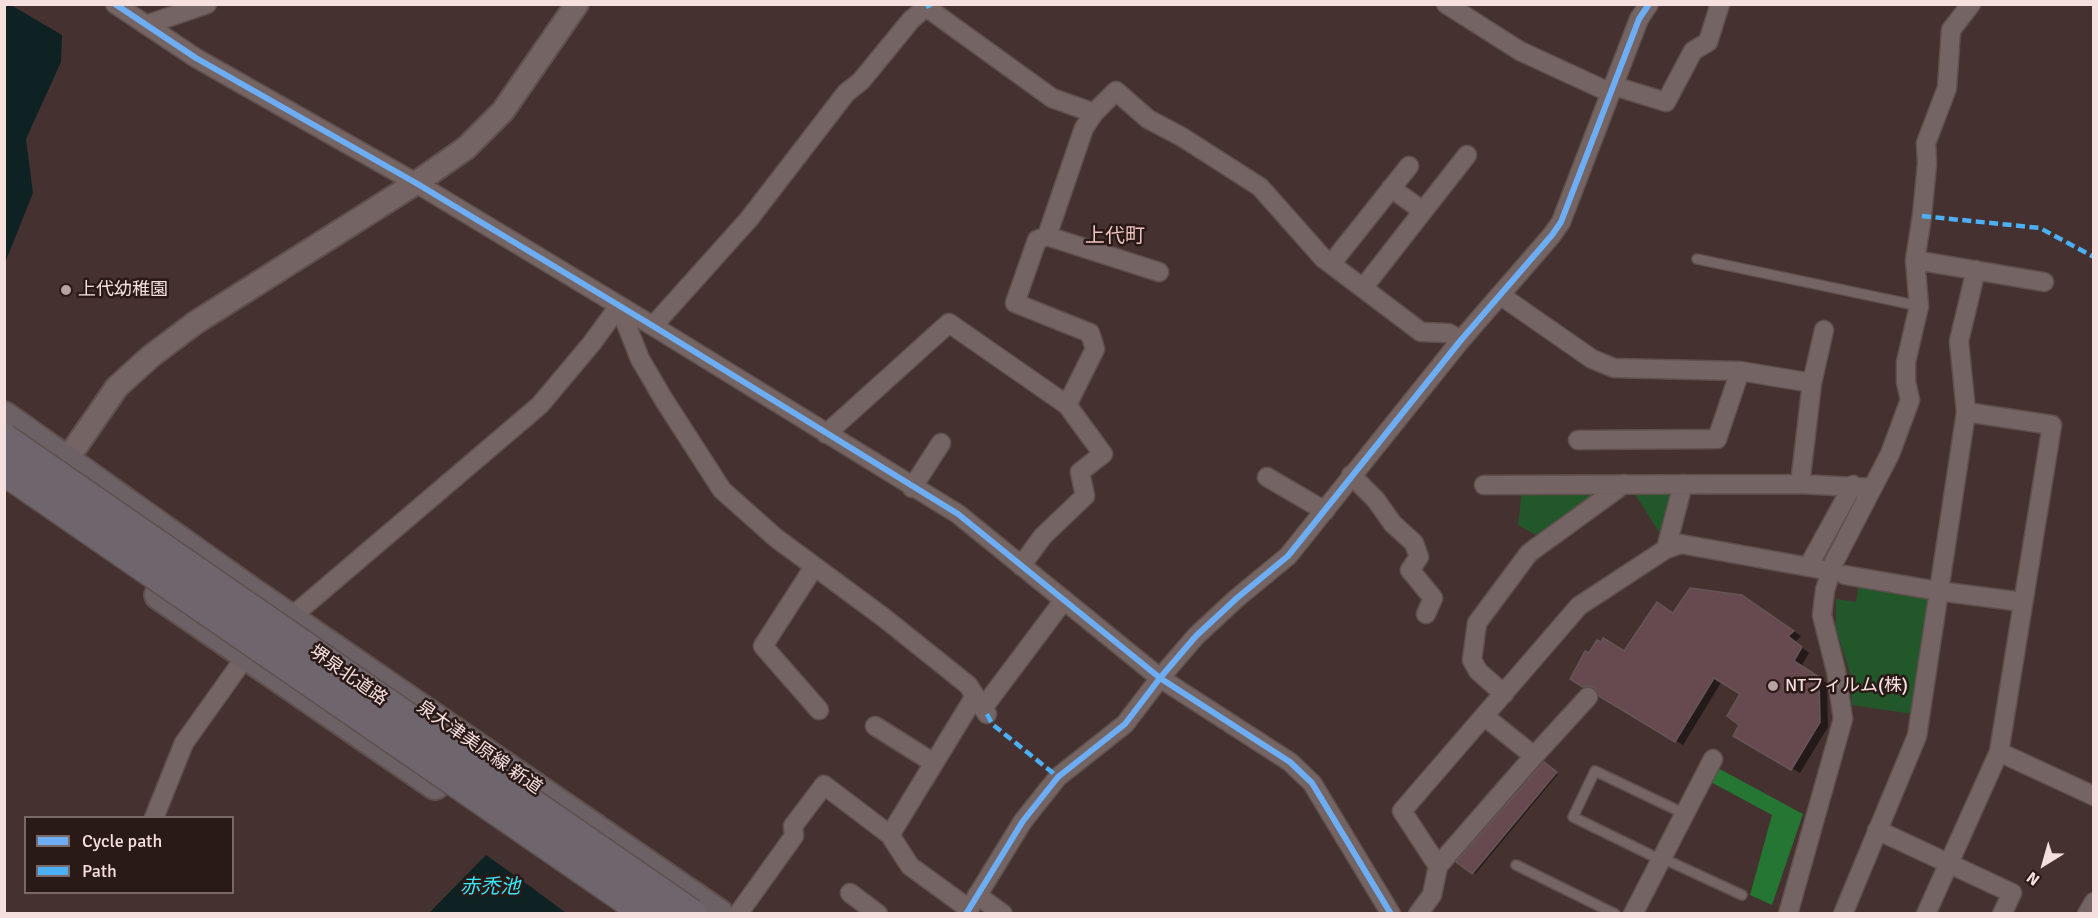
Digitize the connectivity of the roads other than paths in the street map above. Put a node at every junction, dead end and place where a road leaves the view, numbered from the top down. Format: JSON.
{"nodes":[{"id":1,"x":115,"y":4,"type":"edge"},
{"id":2,"x":207,"y":4,"type":"edge"},
{"id":3,"x":577,"y":4,"type":"edge"},
{"id":4,"x":1446,"y":4,"type":"edge"},
{"id":5,"x":1649,"y":4,"type":"edge"},
{"id":6,"x":1720,"y":4,"type":"edge"},
{"id":7,"x":1971,"y":4,"type":"edge"},
{"id":8,"x":146,"y":25,"type":"junction"},
{"id":9,"x":1612,"y":89,"type":"junction"},
{"id":10,"x":1094,"y":113,"type":"junction"},
{"id":11,"x":1467,"y":155,"type":"dead end"},
{"id":12,"x":1409,"y":166,"type":"dead end"},
{"id":13,"x":416,"y":183,"type":"junction"},
{"id":14,"x":1391,"y":188,"type":"junction"},
{"id":15,"x":1423,"y":211,"type":"junction"},
{"id":16,"x":1047,"y":236,"type":"junction"},
{"id":17,"x":1697,"y":259,"type":"dead end"},
{"id":18,"x":1915,"y":260,"type":"junction"},
{"id":19,"x":1331,"y":264,"type":"junction"},
{"id":20,"x":1976,"y":270,"type":"junction"},
{"id":21,"x":1159,"y":272,"type":"dead end"},
{"id":22,"x":2044,"y":282,"type":"dead end"},
{"id":23,"x":1363,"y":288,"type":"junction"},
{"id":24,"x":1500,"y":295,"type":"junction"},
{"id":25,"x":619,"y":306,"type":"junction"},
{"id":26,"x":1919,"y":306,"type":"junction"},
{"id":27,"x":652,"y":326,"type":"junction"},
{"id":28,"x":1824,"y":330,"type":"dead end"},
{"id":29,"x":1461,"y":340,"type":"junction"},
{"id":30,"x":1740,"y":371,"type":"junction"},
{"id":31,"x":1812,"y":383,"type":"junction"},
{"id":32,"x":1067,"y":405,"type":"junction"},
{"id":33,"x":1966,"y":411,"type":"junction"},
{"id":34,"x":4,"y":416,"type":"edge"},
{"id":35,"x":826,"y":434,"type":"junction"},
{"id":36,"x":4,"y":439,"type":"edge"},
{"id":37,"x":1578,"y":440,"type":"dead end"},
{"id":38,"x":940,"y":442,"type":"dead end"},
{"id":39,"x":66,"y":460,"type":"junction"},
{"id":40,"x":4,"y":470,"type":"edge"},
{"id":41,"x":1351,"y":475,"type":"junction"},
{"id":42,"x":1267,"y":477,"type":"dead end"},
{"id":43,"x":1624,"y":484,"type":"junction"},
{"id":44,"x":1683,"y":484,"type":"junction"},
{"id":45,"x":1800,"y":484,"type":"junction"},
{"id":46,"x":1484,"y":485,"type":"dead end"},
{"id":47,"x":1853,"y":485,"type":"junction"},
{"id":48,"x":4,"y":487,"type":"edge"},
{"id":49,"x":912,"y":488,"type":"junction"},
{"id":50,"x":1872,"y":488,"type":"junction"},
{"id":51,"x":36,"y":509,"type":"junction"},
{"id":52,"x":1325,"y":511,"type":"junction"},
{"id":53,"x":1666,"y":549,"type":"junction"},
{"id":54,"x":1021,"y":566,"type":"junction"},
{"id":55,"x":814,"y":567,"type":"junction"},
{"id":56,"x":1808,"y":567,"type":"junction"},
{"id":57,"x":1838,"y":573,"type":"junction"},
{"id":58,"x":1938,"y":591,"type":"junction"},
{"id":59,"x":1064,"y":600,"type":"junction"},
{"id":60,"x":2023,"y":602,"type":"junction"},
{"id":61,"x":1426,"y":614,"type":"dead end"},
{"id":62,"x":290,"y":618,"type":"junction"},
{"id":63,"x":246,"y":656,"type":"junction"},
{"id":64,"x":1160,"y":678,"type":"junction"},
{"id":65,"x":1504,"y":694,"type":"junction"},
{"id":66,"x":1588,"y":697,"type":"dead end"},
{"id":67,"x":982,"y":706,"type":"junction"},
{"id":68,"x":819,"y":710,"type":"dead end"},
{"id":69,"x":1484,"y":716,"type":"junction"},
{"id":70,"x":875,"y":726,"type":"dead end"},
{"id":71,"x":1999,"y":752,"type":"junction"},
{"id":72,"x":1534,"y":756,"type":"junction"},
{"id":73,"x":1713,"y":759,"type":"dead end"},
{"id":74,"x":934,"y":763,"type":"junction"},
{"id":75,"x":2094,"y":796,"type":"edge"},
{"id":76,"x":1685,"y":814,"type":"junction"},
{"id":77,"x":155,"y":816,"type":"edge"},
{"id":78,"x":1877,"y":830,"type":"junction"},
{"id":79,"x":890,"y":836,"type":"junction"},
{"id":80,"x":1661,"y":859,"type":"junction"},
{"id":81,"x":1949,"y":863,"type":"junction"},
{"id":82,"x":1516,"y":865,"type":"dead end"},
{"id":83,"x":1438,"y":866,"type":"junction"},
{"id":84,"x":850,"y":893,"type":"dead end"},
{"id":85,"x":1742,"y":895,"type":"dead end"},
{"id":86,"x":2094,"y":902,"type":"edge"},
{"id":87,"x":970,"y":906,"type":"edge"},
{"id":88,"x":622,"y":914,"type":"edge"},
{"id":89,"x":648,"y":914,"type":"edge"},
{"id":90,"x":692,"y":914,"type":"edge"},
{"id":91,"x":719,"y":914,"type":"edge"},
{"id":92,"x":738,"y":914,"type":"edge"},
{"id":93,"x":878,"y":914,"type":"edge"},
{"id":94,"x":1003,"y":914,"type":"edge"},
{"id":95,"x":1391,"y":914,"type":"edge"},
{"id":96,"x":1418,"y":914,"type":"edge"},
{"id":97,"x":1615,"y":914,"type":"edge"},
{"id":98,"x":1633,"y":914,"type":"edge"},
{"id":99,"x":1788,"y":914,"type":"edge"},
{"id":100,"x":1843,"y":914,"type":"edge"},
{"id":101,"x":1926,"y":914,"type":"edge"},
{"id":102,"x":2002,"y":914,"type":"edge"},
{"id":103,"x":2087,"y":914,"type":"edge"}],
"edges":[{"from":1,"to":8,"type":"street"},
{"from":2,"to":8,"type":"street"},
{"from":3,"to":13,"type":"street"},
{"from":4,"to":9,"type":"street"},
{"from":5,"to":9,"type":"street"},
{"from":6,"to":9,"type":"street"},
{"from":7,"to":18,"type":"street"},
{"from":8,"to":13,"type":"street"},
{"from":9,"to":24,"type":"street"},
{"from":10,"to":16,"type":"street"},
{"from":10,"to":19,"type":"street"},
{"from":10,"to":27,"type":"street"},
{"from":11,"to":15,"type":"street"},
{"from":12,"to":14,"type":"street"},
{"from":13,"to":25,"type":"street"},
{"from":13,"to":39,"type":"street"},
{"from":14,"to":15,"type":"street"},
{"from":14,"to":19,"type":"street"},
{"from":15,"to":23,"type":"street"},
{"from":16,"to":21,"type":"street"},
{"from":16,"to":32,"type":"street"},
{"from":17,"to":26,"type":"lane"},
{"from":18,"to":20,"type":"street"},
{"from":18,"to":26,"type":"street"},
{"from":19,"to":23,"type":"street"},
{"from":20,"to":22,"type":"street"},
{"from":20,"to":33,"type":"street"},
{"from":23,"to":29,"type":"street"},
{"from":24,"to":29,"type":"street"},
{"from":24,"to":30,"type":"street"},
{"from":25,"to":27,"type":"street"},
{"from":25,"to":55,"type":"street"},
{"from":25,"to":62,"type":"street"},
{"from":26,"to":50,"type":"street"},
{"from":27,"to":35,"type":"street"},
{"from":28,"to":31,"type":"street"},
{"from":29,"to":41,"type":"street"},
{"from":30,"to":31,"type":"street"},
{"from":30,"to":37,"type":"street"},
{"from":31,"to":45,"type":"street"},
{"from":32,"to":35,"type":"street"},
{"from":32,"to":54,"type":"street"},
{"from":33,"to":58,"type":"street"},
{"from":33,"to":60,"type":"street"},
{"from":34,"to":39,"type":"main road","name":"泉大津美原線 新道"},
{"from":35,"to":49,"type":"street"},
{"from":36,"to":90,"type":"highway","name":"堺泉北道路","bridge":true},
{"from":38,"to":49,"type":"street"},
{"from":39,"to":51,"type":"street"},
{"from":39,"to":62,"type":"main road","name":"泉大津美原線 新道"},
{"from":40,"to":89,"type":"highway","name":"堺泉北道路","bridge":true},
{"from":41,"to":52,"type":"street"},
{"from":41,"to":61,"type":"street"},
{"from":42,"to":52,"type":"street"},
{"from":43,"to":44,"type":"street"},
{"from":43,"to":46,"type":"street"},
{"from":43,"to":65,"type":"street"},
{"from":44,"to":45,"type":"street"},
{"from":44,"to":53,"type":"street"},
{"from":45,"to":47,"type":"street"},
{"from":47,"to":50,"type":"street"},
{"from":47,"to":56,"type":"street"},
{"from":48,"to":51,"type":"main road"},
{"from":49,"to":54,"type":"street"},
{"from":50,"to":57,"type":"street"},
{"from":51,"to":63,"type":"main road"},
{"from":52,"to":64,"type":"street"},
{"from":53,"to":56,"type":"street"},
{"from":53,"to":65,"type":"street"},
{"from":54,"to":59,"type":"street"},
{"from":55,"to":67,"type":"street"},
{"from":55,"to":68,"type":"street"},
{"from":56,"to":57,"type":"street"},
{"from":57,"to":58,"type":"street"},
{"from":57,"to":99,"type":"street"},
{"from":58,"to":60,"type":"street"},
{"from":58,"to":78,"type":"street"},
{"from":59,"to":64,"type":"street"},
{"from":59,"to":67,"type":"street"},
{"from":60,"to":71,"type":"street"},
{"from":62,"to":91,"type":"main road","name":"泉大津美原線 新道"},
{"from":63,"to":77,"type":"street"},
{"from":63,"to":88,"type":"main road"},
{"from":64,"to":87,"type":"street"},
{"from":64,"to":95,"type":"street"},
{"from":65,"to":69,"type":"street"},
{"from":66,"to":72,"type":"street"},
{"from":67,"to":74,"type":"street"},
{"from":69,"to":72,"type":"street"},
{"from":69,"to":83,"type":"street"},
{"from":70,"to":74,"type":"street"},
{"from":71,"to":75,"type":"street"},
{"from":71,"to":81,"type":"street"},
{"from":72,"to":83,"type":"street"},
{"from":73,"to":76,"type":"street"},
{"from":74,"to":79,"type":"street"},
{"from":76,"to":80,"type":"street"},
{"from":76,"to":80,"type":"lane"},
{"from":78,"to":81,"type":"street"},
{"from":78,"to":100,"type":"street"},
{"from":79,"to":87,"type":"street"},
{"from":79,"to":92,"type":"street"},
{"from":80,"to":85,"type":"lane"},
{"from":80,"to":98,"type":"street"},
{"from":81,"to":101,"type":"street"},
{"from":81,"to":102,"type":"street"},
{"from":82,"to":97,"type":"lane"},
{"from":83,"to":96,"type":"street"},
{"from":84,"to":93,"type":"street"},
{"from":86,"to":103,"type":"street"},
{"from":87,"to":94,"type":"street"}]}
